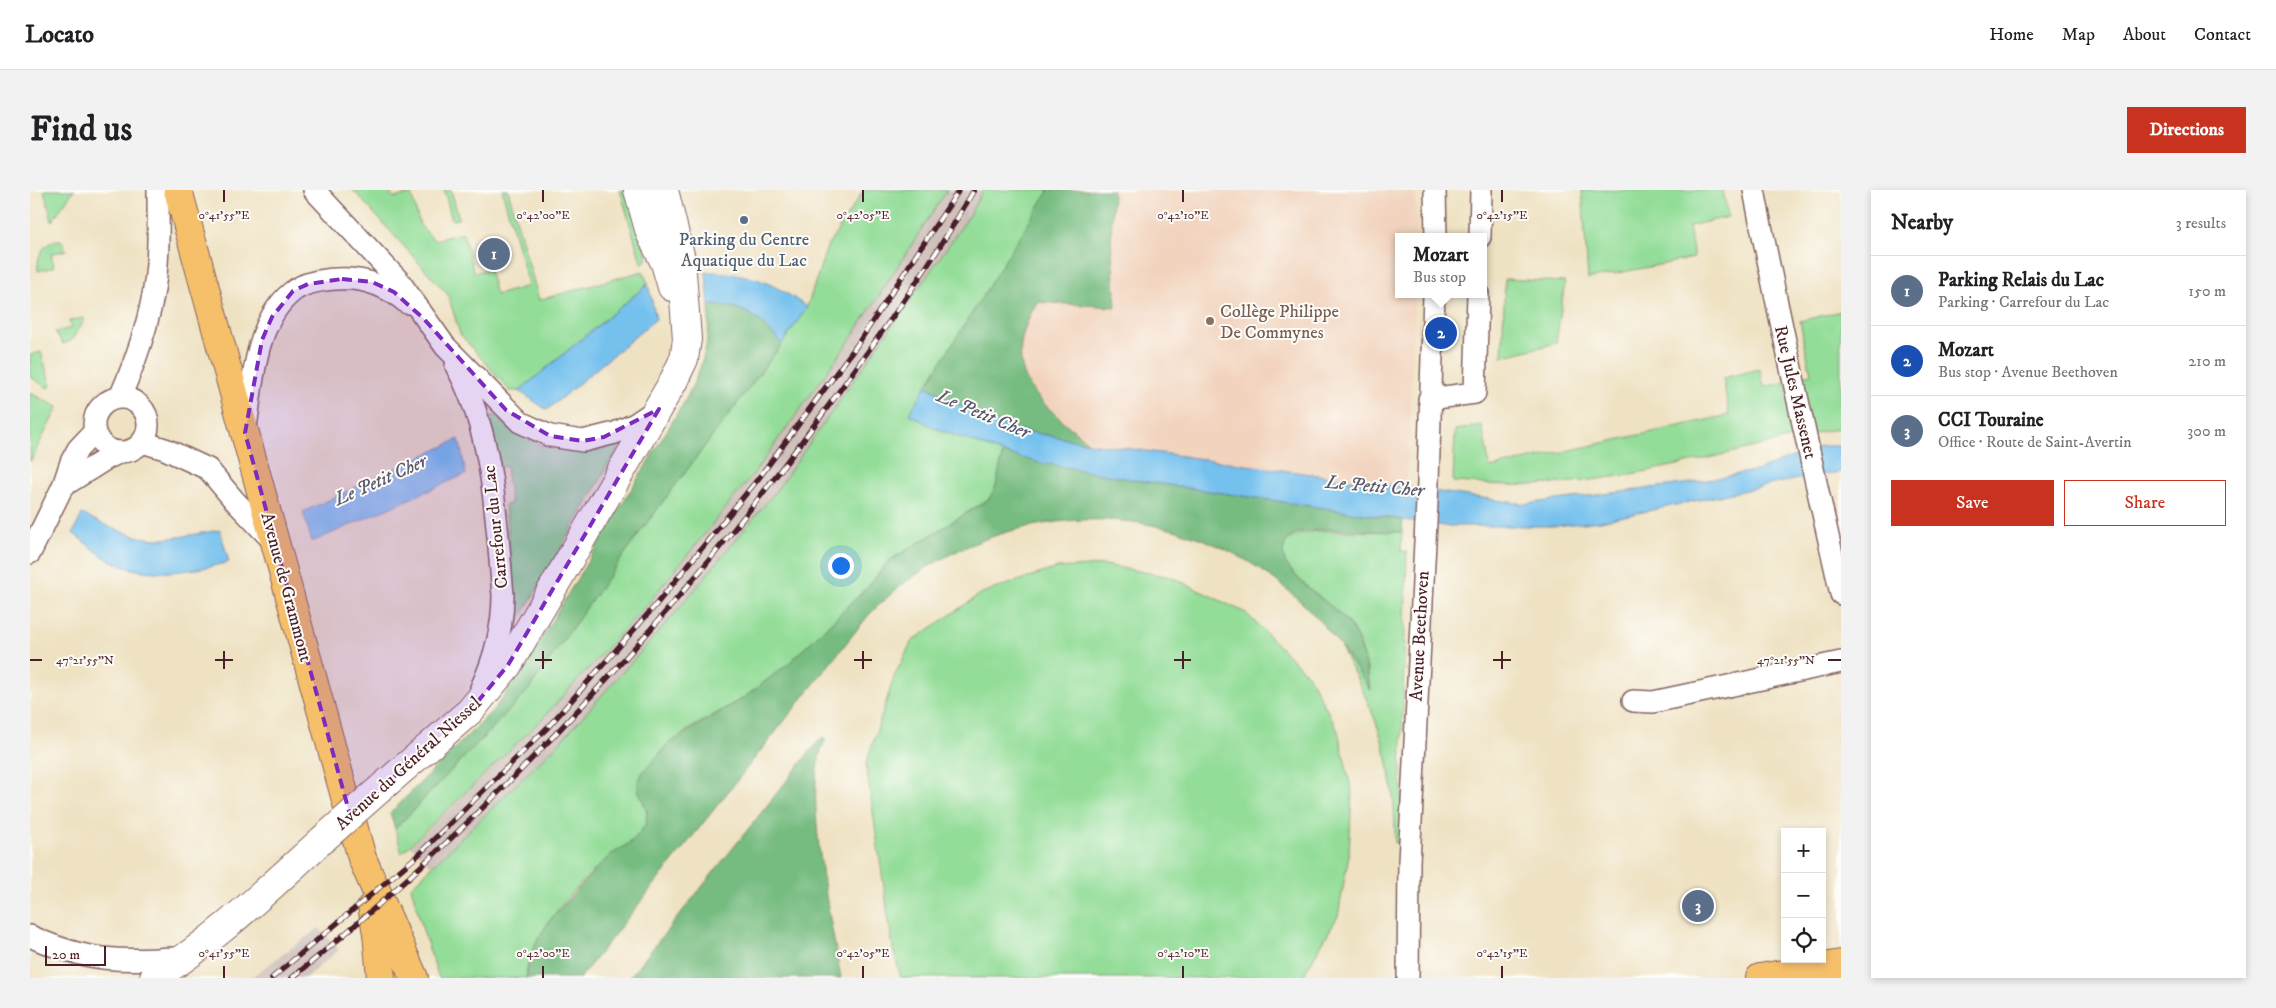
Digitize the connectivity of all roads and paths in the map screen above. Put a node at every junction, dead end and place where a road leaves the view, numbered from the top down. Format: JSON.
{"nodes":[{"id":1,"x":158,"y":190,"type":"edge"},
{"id":2,"x":178,"y":190,"type":"edge"},
{"id":3,"x":314,"y":190,"type":"edge"},
{"id":4,"x":638,"y":190,"type":"edge"},
{"id":5,"x":664,"y":190,"type":"edge"},
{"id":6,"x":1435,"y":190,"type":"edge"},
{"id":7,"x":1481,"y":190,"type":"edge"},
{"id":8,"x":1754,"y":190,"type":"edge"},
{"id":9,"x":1436,"y":233,"type":"edge"},
{"id":10,"x":1480,"y":233,"type":"edge"},
{"id":11,"x":1434,"y":298,"type":"edge"},
{"id":12,"x":1478,"y":298,"type":"edge"},
{"id":13,"x":423,"y":318,"type":"junction"},
{"id":14,"x":687,"y":339,"type":"junction"},
{"id":15,"x":445,"y":346,"type":"junction"},
{"id":16,"x":120,"y":397,"type":"junction"},
{"id":17,"x":1429,"y":399,"type":"junction"},
{"id":18,"x":659,"y":409,"type":"junction"},
{"id":19,"x":94,"y":432,"type":"junction"},
{"id":20,"x":245,"y":433,"type":"junction"},
{"id":21,"x":142,"y":442,"type":"junction"},
{"id":22,"x":120,"y":452,"type":"junction"},
{"id":23,"x":64,"y":486,"type":"junction"},
{"id":24,"x":275,"y":542,"type":"junction"},
{"id":25,"x":30,"y":553,"type":"edge"},
{"id":26,"x":1841,"y":594,"type":"edge"},
{"id":27,"x":1841,"y":662,"type":"edge"},
{"id":28,"x":1633,"y":701,"type":"dead end"},
{"id":29,"x":470,"y":710,"type":"junction"},
{"id":30,"x":362,"y":858,"type":"junction"},
{"id":31,"x":377,"y":933,"type":"junction"},
{"id":32,"x":30,"y":936,"type":"edge"},
{"id":33,"x":188,"y":957,"type":"junction"},
{"id":34,"x":1841,"y":964,"type":"edge"},
{"id":35,"x":154,"y":978,"type":"edge"},
{"id":36,"x":381,"y":978,"type":"edge"},
{"id":37,"x":392,"y":978,"type":"edge"},
{"id":38,"x":414,"y":978,"type":"edge"},
{"id":39,"x":1408,"y":978,"type":"edge"},
{"id":40,"x":1760,"y":978,"type":"edge"}],
"edges":[{"from":1,"to":16,"type":"street"},
{"from":2,"to":20,"type":"main road","name":"Avenue de Grammont"},
{"from":3,"to":13,"type":"street","name":"Carrefour du Lac"},
{"from":4,"to":14,"type":"street","name":"Avenue du Général Niessel"},
{"from":5,"to":14,"type":"street","name":"Avenue du Général Niessel"},
{"from":6,"to":9,"type":"street"},
{"from":7,"to":10,"type":"street"},
{"from":8,"to":26,"type":"street","name":"Rue Jules Massenet"},
{"from":11,"to":17,"type":"street","name":"Avenue Beethoven"},
{"from":12,"to":17,"type":"street"},
{"from":13,"to":15,"type":"street","name":"Carrefour du Lac"},
{"from":13,"to":20,"type":"street","name":"Carrefour du Lac"},
{"from":14,"to":18,"type":"street","name":"Avenue du Général Niessel"},
{"from":15,"to":18,"type":"street","name":"Carrefour du Lac"},
{"from":15,"to":29,"type":"street","name":"Carrefour du Lac"},
{"from":16,"to":19,"type":"street"},
{"from":16,"to":21,"type":"street"},
{"from":17,"to":39,"type":"street","name":"Avenue Beethoven"},
{"from":18,"to":29,"type":"street","name":"Avenue du Général Niessel"},
{"from":19,"to":22,"type":"street"},
{"from":19,"to":23,"type":"street"},
{"from":20,"to":24,"type":"main road","name":"Avenue de Grammont"},
{"from":21,"to":22,"type":"street"},
{"from":21,"to":24,"type":"street"},
{"from":22,"to":23,"type":"street"},
{"from":23,"to":25,"type":"street"},
{"from":24,"to":30,"type":"main road","name":"Avenue de Grammont"},
{"from":27,"to":28,"type":"street"},
{"from":29,"to":33,"type":"street","name":"Avenue du Général Niessel","bridge":true},
{"from":30,"to":31,"type":"main road"},
{"from":30,"to":38,"type":"main road","name":"Avenue de Grammont"},
{"from":31,"to":36,"type":"main road"},
{"from":31,"to":37,"type":"main road"},
{"from":32,"to":33,"type":"street"},
{"from":33,"to":35,"type":"street","name":"Avenue du Général Niessel"},
{"from":34,"to":40,"type":"main road"}]}
